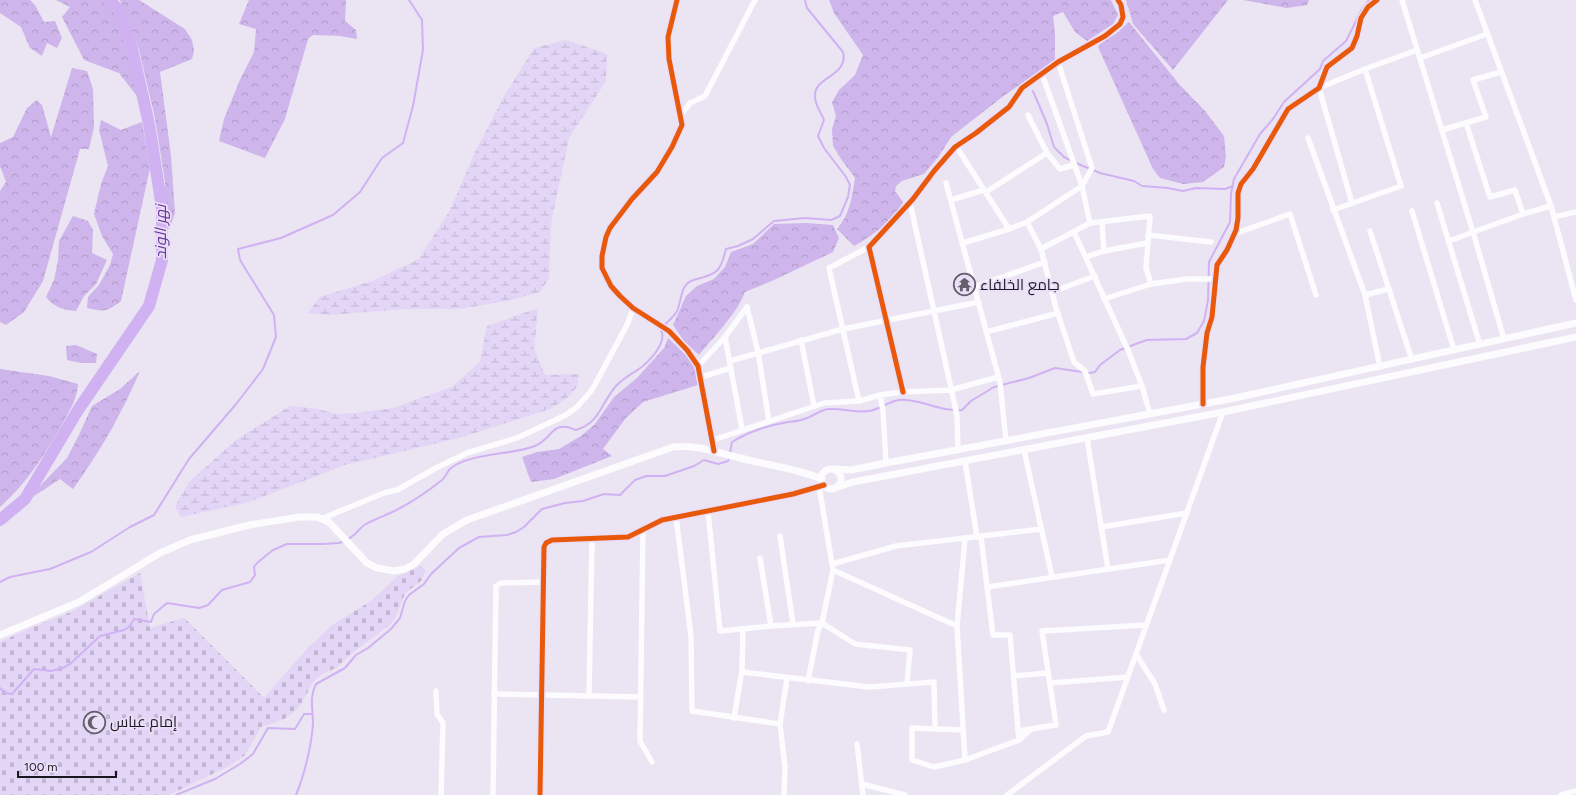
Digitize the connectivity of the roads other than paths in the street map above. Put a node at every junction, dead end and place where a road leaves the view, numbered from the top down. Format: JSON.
{"nodes":[{"id":1,"x":677,"y":0,"type":"edge"},
{"id":2,"x":755,"y":0,"type":"edge"},
{"id":3,"x":1118,"y":0,"type":"edge"},
{"id":4,"x":1377,"y":0,"type":"edge"},
{"id":5,"x":1402,"y":0,"type":"edge"},
{"id":6,"x":1475,"y":0,"type":"edge"},
{"id":7,"x":1487,"y":34,"type":"junction"},
{"id":8,"x":1417,"y":50,"type":"junction"},
{"id":9,"x":1420,"y":58,"type":"junction"},
{"id":10,"x":1058,"y":62,"type":"junction"},
{"id":11,"x":1365,"y":68,"type":"junction"},
{"id":12,"x":1501,"y":72,"type":"junction"},
{"id":13,"x":1042,"y":74,"type":"junction"},
{"id":14,"x":1319,"y":88,"type":"junction"},
{"id":15,"x":681,"y":115,"type":"junction"},
{"id":16,"x":1028,"y":115,"type":"dead end"},
{"id":17,"x":1466,"y":123,"type":"junction"},
{"id":18,"x":1442,"y":130,"type":"junction"},
{"id":19,"x":1308,"y":138,"type":"dead end"},
{"id":20,"x":956,"y":146,"type":"junction"},
{"id":21,"x":1047,"y":153,"type":"junction"},
{"id":22,"x":1074,"y":165,"type":"junction"},
{"id":23,"x":946,"y":183,"type":"dead end"},
{"id":24,"x":1082,"y":186,"type":"junction"},
{"id":25,"x":985,"y":191,"type":"junction"},
{"id":26,"x":951,"y":200,"type":"junction"},
{"id":27,"x":910,"y":203,"type":"junction"},
{"id":28,"x":1352,"y":203,"type":"junction"},
{"id":29,"x":1437,"y":203,"type":"dead end"},
{"id":30,"x":1551,"y":206,"type":"junction"},
{"id":31,"x":1333,"y":210,"type":"junction"},
{"id":32,"x":1412,"y":211,"type":"dead end"},
{"id":33,"x":1576,"y":212,"type":"edge"},
{"id":34,"x":1523,"y":214,"type":"junction"},
{"id":35,"x":1554,"y":217,"type":"junction"},
{"id":36,"x":1027,"y":222,"type":"junction"},
{"id":37,"x":1090,"y":223,"type":"junction"},
{"id":38,"x":1102,"y":223,"type":"junction"},
{"id":39,"x":1009,"y":229,"type":"junction"},
{"id":40,"x":1370,"y":231,"type":"dead end"},
{"id":41,"x":1074,"y":232,"type":"junction"},
{"id":42,"x":1473,"y":232,"type":"junction"},
{"id":43,"x":1234,"y":234,"type":"junction"},
{"id":44,"x":1148,"y":235,"type":"junction"},
{"id":45,"x":1449,"y":241,"type":"junction"},
{"id":46,"x":1211,"y":242,"type":"dead end"},
{"id":47,"x":963,"y":243,"type":"junction"},
{"id":48,"x":1147,"y":243,"type":"junction"},
{"id":49,"x":869,"y":247,"type":"junction"},
{"id":50,"x":1041,"y":249,"type":"junction"},
{"id":51,"x":1104,"y":251,"type":"junction"},
{"id":52,"x":1086,"y":257,"type":"junction"},
{"id":53,"x":1044,"y":262,"type":"junction"},
{"id":54,"x":1095,"y":276,"type":"junction"},
{"id":55,"x":1215,"y":279,"type":"junction"},
{"id":56,"x":1151,"y":284,"type":"junction"},
{"id":57,"x":974,"y":286,"type":"junction"},
{"id":58,"x":1388,"y":289,"type":"junction"},
{"id":59,"x":1052,"y":292,"type":"junction"},
{"id":60,"x":1316,"y":295,"type":"dead end"},
{"id":61,"x":1364,"y":295,"type":"junction"},
{"id":62,"x":1104,"y":299,"type":"junction"},
{"id":63,"x":1576,"y":300,"type":"edge"},
{"id":64,"x":979,"y":302,"type":"junction"},
{"id":65,"x":633,"y":308,"type":"junction"},
{"id":66,"x":934,"y":311,"type":"junction"},
{"id":67,"x":1058,"y":313,"type":"junction"},
{"id":68,"x":887,"y":320,"type":"junction"},
{"id":69,"x":1576,"y":323,"type":"edge"},
{"id":70,"x":843,"y":329,"type":"junction"},
{"id":71,"x":986,"y":332,"type":"junction"},
{"id":72,"x":724,"y":336,"type":"junction"},
{"id":73,"x":1576,"y":337,"type":"edge"},
{"id":74,"x":1504,"y":339,"type":"junction"},
{"id":75,"x":801,"y":340,"type":"junction"},
{"id":76,"x":1480,"y":345,"type":"junction"},
{"id":77,"x":1454,"y":350,"type":"junction"},
{"id":78,"x":758,"y":352,"type":"junction"},
{"id":79,"x":730,"y":360,"type":"junction"},
{"id":80,"x":1412,"y":360,"type":"junction"},
{"id":81,"x":1404,"y":361,"type":"junction"},
{"id":82,"x":698,"y":366,"type":"junction"},
{"id":83,"x":1382,"y":366,"type":"junction"},
{"id":84,"x":731,"y":368,"type":"junction"},
{"id":85,"x":1406,"y":374,"type":"junction"},
{"id":86,"x":701,"y":377,"type":"junction"},
{"id":87,"x":1387,"y":377,"type":"junction"},
{"id":88,"x":999,"y":379,"type":"junction"},
{"id":89,"x":1142,"y":386,"type":"junction"},
{"id":90,"x":951,"y":390,"type":"junction"},
{"id":91,"x":903,"y":392,"type":"junction"},
{"id":92,"x":880,"y":394,"type":"junction"},
{"id":93,"x":859,"y":400,"type":"junction"},
{"id":94,"x":1203,"y":404,"type":"junction"},
{"id":95,"x":814,"y":406,"type":"junction"},
{"id":96,"x":1223,"y":412,"type":"junction"},
{"id":97,"x":1150,"y":414,"type":"junction"},
{"id":98,"x":1131,"y":418,"type":"junction"},
{"id":99,"x":769,"y":421,"type":"junction"},
{"id":100,"x":1116,"y":421,"type":"junction"},
{"id":101,"x":742,"y":430,"type":"junction"},
{"id":102,"x":1132,"y":430,"type":"junction"},
{"id":103,"x":1118,"y":433,"type":"junction"},
{"id":104,"x":1087,"y":438,"type":"junction"},
{"id":105,"x":712,"y":440,"type":"junction"},
{"id":106,"x":1006,"y":441,"type":"junction"},
{"id":107,"x":958,"y":450,"type":"junction"},
{"id":108,"x":1024,"y":450,"type":"junction"},
{"id":109,"x":717,"y":452,"type":"junction"},
{"id":110,"x":964,"y":461,"type":"junction"},
{"id":111,"x":886,"y":464,"type":"junction"},
{"id":112,"x":831,"y":469,"type":"junction"},
{"id":113,"x":799,"y":471,"type":"junction"},
{"id":114,"x":821,"y":483,"type":"junction"},
{"id":115,"x":835,"y":488,"type":"junction"},
{"id":116,"x":708,"y":511,"type":"junction"},
{"id":117,"x":1187,"y":513,"type":"junction"},
{"id":118,"x":676,"y":517,"type":"junction"},
{"id":119,"x":321,"y":519,"type":"junction"},
{"id":120,"x":1102,"y":526,"type":"junction"},
{"id":121,"x":643,"y":529,"type":"junction"},
{"id":122,"x":1042,"y":529,"type":"junction"},
{"id":123,"x":780,"y":536,"type":"dead end"},
{"id":124,"x":979,"y":537,"type":"junction"},
{"id":125,"x":592,"y":539,"type":"junction"},
{"id":126,"x":965,"y":539,"type":"junction"},
{"id":127,"x":760,"y":558,"type":"dead end"},
{"id":128,"x":1170,"y":560,"type":"junction"},
{"id":129,"x":832,"y":564,"type":"junction"},
{"id":130,"x":1108,"y":569,"type":"junction"},
{"id":131,"x":833,"y":570,"type":"junction"},
{"id":132,"x":1052,"y":577,"type":"junction"},
{"id":133,"x":544,"y":582,"type":"junction"},
{"id":134,"x":987,"y":587,"type":"junction"},
{"id":135,"x":822,"y":622,"type":"junction"},
{"id":136,"x":793,"y":624,"type":"junction"},
{"id":137,"x":1146,"y":625,"type":"junction"},
{"id":138,"x":771,"y":626,"type":"junction"},
{"id":139,"x":957,"y":626,"type":"junction"},
{"id":140,"x":742,"y":629,"type":"junction"},
{"id":141,"x":0,"y":635,"type":"edge"},
{"id":142,"x":1136,"y":654,"type":"junction"},
{"id":143,"x":742,"y":672,"type":"junction"},
{"id":144,"x":1048,"y":673,"type":"junction"},
{"id":145,"x":1013,"y":676,"type":"junction"},
{"id":146,"x":1128,"y":677,"type":"junction"},
{"id":147,"x":787,"y":678,"type":"junction"},
{"id":148,"x":808,"y":681,"type":"junction"},
{"id":149,"x":907,"y":683,"type":"junction"},
{"id":150,"x":1050,"y":683,"type":"junction"},
{"id":151,"x":436,"y":691,"type":"dead end"},
{"id":152,"x":494,"y":694,"type":"junction"},
{"id":153,"x":542,"y":695,"type":"junction"},
{"id":154,"x":589,"y":696,"type":"junction"},
{"id":155,"x":641,"y":697,"type":"junction"},
{"id":156,"x":1164,"y":710,"type":"dead end"},
{"id":157,"x":734,"y":718,"type":"junction"},
{"id":158,"x":780,"y":724,"type":"junction"},
{"id":159,"x":935,"y":728,"type":"junction"},
{"id":160,"x":1031,"y":729,"type":"junction"},
{"id":161,"x":963,"y":730,"type":"junction"},
{"id":162,"x":1018,"y":731,"type":"junction"},
{"id":163,"x":1018,"y":740,"type":"junction"},
{"id":164,"x":857,"y":744,"type":"dead end"},
{"id":165,"x":965,"y":760,"type":"junction"},
{"id":166,"x":652,"y":762,"type":"dead end"},
{"id":167,"x":862,"y":784,"type":"junction"},
{"id":168,"x":1576,"y":791,"type":"edge"},
{"id":169,"x":441,"y":795,"type":"edge"},
{"id":170,"x":493,"y":795,"type":"edge"},
{"id":171,"x":540,"y":795,"type":"edge"},
{"id":172,"x":784,"y":795,"type":"edge"},
{"id":173,"x":863,"y":795,"type":"edge"},
{"id":174,"x":905,"y":795,"type":"edge"},
{"id":175,"x":1007,"y":795,"type":"edge"},
{"id":176,"x":1561,"y":795,"type":"edge"}],
"edges":[{"from":1,"to":15,"type":"street"},
{"from":2,"to":15,"type":"street"},
{"from":3,"to":10,"type":"street"},
{"from":4,"to":14,"type":"street"},
{"from":5,"to":8,"type":"street"},
{"from":6,"to":7,"type":"street"},
{"from":7,"to":9,"type":"street"},
{"from":7,"to":12,"type":"street"},
{"from":8,"to":9,"type":"street"},
{"from":8,"to":11,"type":"street"},
{"from":9,"to":18,"type":"street"},
{"from":10,"to":13,"type":"street"},
{"from":10,"to":24,"type":"street"},
{"from":11,"to":14,"type":"street"},
{"from":11,"to":28,"type":"street"},
{"from":12,"to":17,"type":"street"},
{"from":12,"to":30,"type":"street"},
{"from":13,"to":20,"type":"street"},
{"from":13,"to":22,"type":"street"},
{"from":14,"to":28,"type":"street"},
{"from":14,"to":43,"type":"street"},
{"from":15,"to":65,"type":"street"},
{"from":16,"to":21,"type":"street"},
{"from":17,"to":18,"type":"street"},
{"from":17,"to":34,"type":"street"},
{"from":18,"to":42,"type":"street"},
{"from":19,"to":31,"type":"street"},
{"from":20,"to":25,"type":"street"},
{"from":20,"to":27,"type":"street"},
{"from":21,"to":22,"type":"street"},
{"from":21,"to":25,"type":"street"},
{"from":22,"to":24,"type":"street"},
{"from":23,"to":26,"type":"street"},
{"from":24,"to":36,"type":"street"},
{"from":24,"to":37,"type":"street"},
{"from":25,"to":26,"type":"street"},
{"from":25,"to":39,"type":"street"},
{"from":26,"to":47,"type":"street"},
{"from":27,"to":49,"type":"street"},
{"from":27,"to":66,"type":"street"},
{"from":28,"to":31,"type":"street"},
{"from":29,"to":45,"type":"street"},
{"from":30,"to":34,"type":"street"},
{"from":30,"to":35,"type":"street"},
{"from":31,"to":61,"type":"street"},
{"from":32,"to":77,"type":"street"},
{"from":33,"to":35,"type":"street"},
{"from":34,"to":42,"type":"street"},
{"from":35,"to":63,"type":"street"},
{"from":36,"to":39,"type":"street"},
{"from":36,"to":50,"type":"street"},
{"from":37,"to":38,"type":"street"},
{"from":37,"to":41,"type":"street"},
{"from":38,"to":44,"type":"street"},
{"from":38,"to":51,"type":"street"},
{"from":39,"to":47,"type":"street"},
{"from":40,"to":58,"type":"street"},
{"from":41,"to":50,"type":"street"},
{"from":41,"to":52,"type":"street"},
{"from":42,"to":45,"type":"street"},
{"from":42,"to":74,"type":"street"},
{"from":43,"to":55,"type":"street"},
{"from":43,"to":60,"type":"street"},
{"from":44,"to":46,"type":"street"},
{"from":44,"to":48,"type":"street"},
{"from":45,"to":76,"type":"street"},
{"from":47,"to":57,"type":"street"},
{"from":48,"to":51,"type":"street"},
{"from":48,"to":56,"type":"street"},
{"from":49,"to":68,"type":"street"},
{"from":49,"to":70,"type":"street"},
{"from":50,"to":53,"type":"street"},
{"from":51,"to":52,"type":"street"},
{"from":52,"to":54,"type":"street"},
{"from":53,"to":57,"type":"street"},
{"from":53,"to":59,"type":"street"},
{"from":54,"to":59,"type":"street"},
{"from":54,"to":62,"type":"street"},
{"from":55,"to":56,"type":"street"},
{"from":55,"to":94,"type":"street"},
{"from":56,"to":62,"type":"street"},
{"from":57,"to":64,"type":"street"},
{"from":58,"to":61,"type":"street"},
{"from":58,"to":80,"type":"street"},
{"from":59,"to":67,"type":"street"},
{"from":61,"to":83,"type":"street"},
{"from":62,"to":89,"type":"street"},
{"from":64,"to":66,"type":"street"},
{"from":64,"to":71,"type":"street"},
{"from":65,"to":82,"type":"street"},
{"from":65,"to":119,"type":"street"},
{"from":66,"to":68,"type":"street"},
{"from":66,"to":90,"type":"street"},
{"from":67,"to":71,"type":"street"},
{"from":67,"to":89,"type":"street"},
{"from":68,"to":70,"type":"street"},
{"from":68,"to":91,"type":"street"},
{"from":69,"to":74,"type":"main road"},
{"from":70,"to":75,"type":"street"},
{"from":70,"to":93,"type":"street"},
{"from":71,"to":88,"type":"street"},
{"from":72,"to":78,"type":"street"},
{"from":72,"to":79,"type":"street"},
{"from":72,"to":82,"type":"street"},
{"from":73,"to":85,"type":"main road"},
{"from":74,"to":76,"type":"main road"},
{"from":75,"to":78,"type":"street"},
{"from":75,"to":95,"type":"street"},
{"from":76,"to":77,"type":"main road"},
{"from":77,"to":80,"type":"main road"},
{"from":78,"to":79,"type":"street"},
{"from":78,"to":99,"type":"street"},
{"from":79,"to":84,"type":"street"},
{"from":80,"to":81,"type":"main road"},
{"from":81,"to":83,"type":"main road"},
{"from":81,"to":85,"type":"main road"},
{"from":82,"to":86,"type":"street"},
{"from":83,"to":87,"type":"main road"},
{"from":83,"to":94,"type":"main road"},
{"from":84,"to":86,"type":"street"},
{"from":84,"to":101,"type":"street"},
{"from":85,"to":87,"type":"main road"},
{"from":86,"to":105,"type":"street"},
{"from":87,"to":96,"type":"main road"},
{"from":88,"to":90,"type":"street"},
{"from":88,"to":106,"type":"street"},
{"from":89,"to":97,"type":"street"},
{"from":90,"to":91,"type":"street"},
{"from":90,"to":107,"type":"street"},
{"from":91,"to":92,"type":"street"},
{"from":92,"to":93,"type":"street"},
{"from":92,"to":111,"type":"street"},
{"from":93,"to":95,"type":"street"},
{"from":94,"to":97,"type":"main road"},
{"from":95,"to":99,"type":"street"},
{"from":96,"to":102,"type":"main road"},
{"from":96,"to":117,"type":"street"},
{"from":97,"to":98,"type":"main road"},
{"from":98,"to":100,"type":"main road"},
{"from":98,"to":102,"type":"main road"},
{"from":99,"to":101,"type":"street"},
{"from":100,"to":103,"type":"main road"},
{"from":100,"to":106,"type":"main road"},
{"from":101,"to":105,"type":"street"},
{"from":102,"to":103,"type":"main road"},
{"from":103,"to":104,"type":"main road"},
{"from":104,"to":108,"type":"main road"},
{"from":104,"to":120,"type":"street"},
{"from":105,"to":109,"type":"street"},
{"from":106,"to":107,"type":"main road"},
{"from":107,"to":111,"type":"main road"},
{"from":108,"to":110,"type":"main road"},
{"from":108,"to":122,"type":"street"},
{"from":109,"to":113,"type":"main road"},
{"from":109,"to":119,"type":"main road"},
{"from":110,"to":115,"type":"main road"},
{"from":110,"to":124,"type":"street"},
{"from":111,"to":112,"type":"main road"},
{"from":112,"to":113,"type":"main road"},
{"from":112,"to":114,"type":"main road"},
{"from":112,"to":115,"type":"main road"},
{"from":113,"to":114,"type":"main road"},
{"from":114,"to":115,"type":"main road"},
{"from":114,"to":116,"type":"street"},
{"from":114,"to":129,"type":"street"},
{"from":116,"to":118,"type":"street"},
{"from":116,"to":140,"type":"street"},
{"from":117,"to":120,"type":"street"},
{"from":117,"to":128,"type":"street"},
{"from":118,"to":121,"type":"street"},
{"from":118,"to":157,"type":"street"},
{"from":119,"to":141,"type":"main road"},
{"from":120,"to":130,"type":"street"},
{"from":121,"to":125,"type":"street"},
{"from":121,"to":155,"type":"street"},
{"from":122,"to":124,"type":"street"},
{"from":122,"to":132,"type":"street"},
{"from":123,"to":136,"type":"street"},
{"from":124,"to":126,"type":"street"},
{"from":124,"to":134,"type":"street"},
{"from":125,"to":133,"type":"street"},
{"from":125,"to":154,"type":"street"},
{"from":126,"to":129,"type":"street"},
{"from":126,"to":139,"type":"street"},
{"from":127,"to":138,"type":"street"},
{"from":128,"to":130,"type":"street"},
{"from":128,"to":137,"type":"street"},
{"from":129,"to":131,"type":"street"},
{"from":130,"to":132,"type":"street"},
{"from":131,"to":135,"type":"street"},
{"from":131,"to":139,"type":"street"},
{"from":132,"to":134,"type":"street"},
{"from":133,"to":152,"type":"street"},
{"from":133,"to":153,"type":"street"},
{"from":134,"to":145,"type":"street"},
{"from":135,"to":136,"type":"street"},
{"from":135,"to":148,"type":"street"},
{"from":135,"to":149,"type":"street"},
{"from":136,"to":138,"type":"street"},
{"from":137,"to":142,"type":"street"},
{"from":137,"to":144,"type":"street"},
{"from":138,"to":140,"type":"street"},
{"from":139,"to":161,"type":"street"},
{"from":140,"to":143,"type":"street"},
{"from":142,"to":146,"type":"street"},
{"from":142,"to":156,"type":"street"},
{"from":143,"to":147,"type":"street"},
{"from":143,"to":157,"type":"street"},
{"from":144,"to":145,"type":"street"},
{"from":144,"to":150,"type":"street"},
{"from":145,"to":162,"type":"street"},
{"from":146,"to":150,"type":"street"},
{"from":146,"to":175,"type":"street"},
{"from":147,"to":148,"type":"street"},
{"from":147,"to":158,"type":"street"},
{"from":148,"to":149,"type":"street"},
{"from":149,"to":159,"type":"street"},
{"from":150,"to":160,"type":"street"},
{"from":151,"to":169,"type":"street"},
{"from":152,"to":153,"type":"street"},
{"from":152,"to":170,"type":"street"},
{"from":153,"to":154,"type":"street"},
{"from":153,"to":171,"type":"street"},
{"from":154,"to":155,"type":"street"},
{"from":155,"to":166,"type":"street"},
{"from":157,"to":158,"type":"street"},
{"from":158,"to":172,"type":"street"},
{"from":159,"to":161,"type":"street"},
{"from":159,"to":165,"type":"street"},
{"from":160,"to":162,"type":"street"},
{"from":160,"to":163,"type":"street"},
{"from":161,"to":165,"type":"street"},
{"from":162,"to":163,"type":"street"},
{"from":163,"to":165,"type":"street"},
{"from":164,"to":167,"type":"street"},
{"from":167,"to":173,"type":"street"},
{"from":167,"to":174,"type":"street"},
{"from":168,"to":176,"type":"street"}]}
